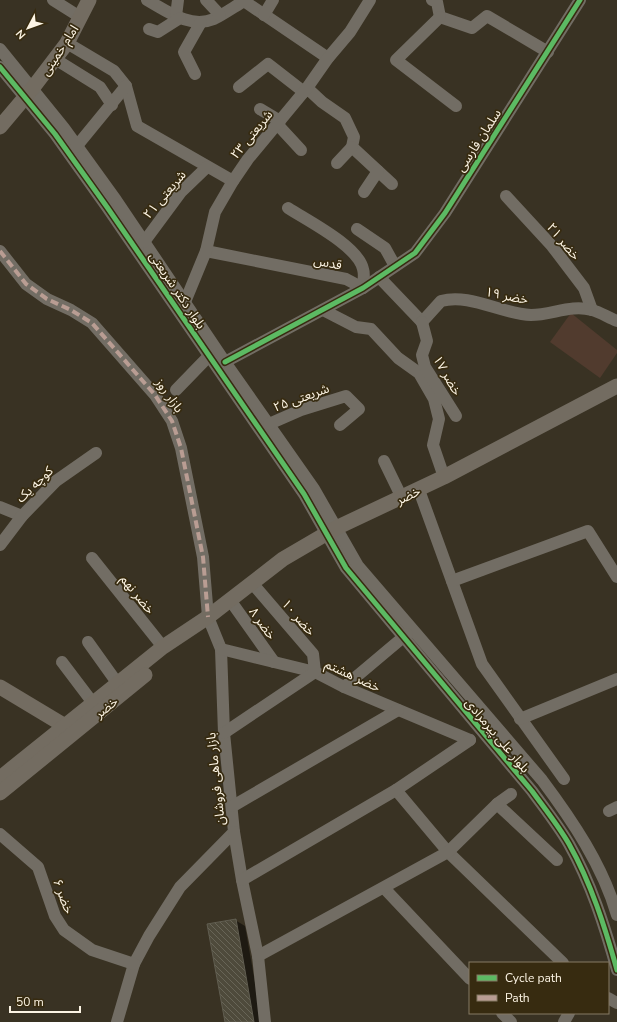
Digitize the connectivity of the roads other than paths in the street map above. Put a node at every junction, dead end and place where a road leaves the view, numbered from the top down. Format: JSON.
{"nodes":[{"id":1,"x":53,"y":0,"type":"edge"},
{"id":2,"x":89,"y":0,"type":"edge"},
{"id":3,"x":148,"y":0,"type":"edge"},
{"id":4,"x":178,"y":0,"type":"edge"},
{"id":5,"x":206,"y":0,"type":"edge"},
{"id":6,"x":273,"y":0,"type":"edge"},
{"id":7,"x":370,"y":0,"type":"edge"},
{"id":8,"x":580,"y":0,"type":"edge"},
{"id":9,"x":436,"y":1,"type":"edge"},
{"id":10,"x":220,"y":15,"type":"junction"},
{"id":11,"x":264,"y":15,"type":"junction"},
{"id":12,"x":80,"y":17,"type":"junction"},
{"id":13,"x":178,"y":17,"type":"junction"},
{"id":14,"x":440,"y":17,"type":"junction"},
{"id":15,"x":201,"y":22,"type":"junction"},
{"id":16,"x":149,"y":29,"type":"dead end"},
{"id":17,"x":66,"y":43,"type":"junction"},
{"id":18,"x":0,"y":49,"type":"edge"},
{"id":19,"x":548,"y":52,"type":"junction"},
{"id":20,"x":328,"y":58,"type":"junction"},
{"id":21,"x":55,"y":59,"type":"junction"},
{"id":22,"x":0,"y":67,"type":"edge"},
{"id":23,"x":195,"y":74,"type":"dead end"},
{"id":24,"x":126,"y":86,"type":"junction"},
{"id":25,"x":239,"y":88,"type":"dead end"},
{"id":26,"x":306,"y":90,"type":"junction"},
{"id":27,"x":29,"y":94,"type":"junction"},
{"id":28,"x":112,"y":105,"type":"junction"},
{"id":29,"x":456,"y":106,"type":"dead end"},
{"id":30,"x":260,"y":108,"type":"dead end"},
{"id":31,"x":278,"y":123,"type":"junction"},
{"id":32,"x":0,"y":127,"type":"edge"},
{"id":33,"x":59,"y":131,"type":"junction"},
{"id":34,"x":76,"y":146,"type":"junction"},
{"id":35,"x":352,"y":147,"type":"junction"},
{"id":36,"x":301,"y":150,"type":"dead end"},
{"id":37,"x":337,"y":163,"type":"dead end"},
{"id":38,"x":207,"y":166,"type":"junction"},
{"id":39,"x":378,"y":171,"type":"junction"},
{"id":40,"x":233,"y":181,"type":"junction"},
{"id":41,"x":392,"y":184,"type":"dead end"},
{"id":42,"x":364,"y":192,"type":"dead end"},
{"id":43,"x":506,"y":196,"type":"dead end"},
{"id":44,"x":288,"y":208,"type":"dead end"},
{"id":45,"x":357,"y":229,"type":"dead end"},
{"id":46,"x":144,"y":242,"type":"junction"},
{"id":47,"x":0,"y":251,"type":"edge"},
{"id":48,"x":206,"y":251,"type":"junction"},
{"id":49,"x":395,"y":266,"type":"junction"},
{"id":50,"x":379,"y":277,"type":"junction"},
{"id":51,"x":363,"y":288,"type":"junction"},
{"id":52,"x":185,"y":302,"type":"junction"},
{"id":53,"x":323,"y":310,"type":"junction"},
{"id":54,"x":592,"y":310,"type":"junction"},
{"id":55,"x":422,"y":322,"type":"junction"},
{"id":56,"x":617,"y":322,"type":"edge"},
{"id":57,"x":209,"y":356,"type":"junction"},
{"id":58,"x":226,"y":362,"type":"junction"},
{"id":59,"x":617,"y":386,"type":"edge"},
{"id":60,"x":176,"y":390,"type":"dead end"},
{"id":61,"x":456,"y":416,"type":"dead end"},
{"id":62,"x":269,"y":424,"type":"junction"},
{"id":63,"x":340,"y":425,"type":"dead end"},
{"id":64,"x":96,"y":453,"type":"dead end"},
{"id":65,"x":384,"y":461,"type":"dead end"},
{"id":66,"x":444,"y":477,"type":"junction"},
{"id":67,"x":418,"y":490,"type":"junction"},
{"id":68,"x":309,"y":492,"type":"junction"},
{"id":69,"x":402,"y":498,"type":"junction"},
{"id":70,"x":0,"y":507,"type":"edge"},
{"id":71,"x":22,"y":516,"type":"junction"},
{"id":72,"x":331,"y":531,"type":"junction"},
{"id":73,"x":0,"y":545,"type":"edge"},
{"id":74,"x":92,"y":558,"type":"dead end"},
{"id":75,"x":617,"y":577,"type":"edge"},
{"id":76,"x":452,"y":581,"type":"junction"},
{"id":77,"x":252,"y":583,"type":"junction"},
{"id":78,"x":230,"y":600,"type":"junction"},
{"id":79,"x":208,"y":617,"type":"junction"},
{"id":80,"x":412,"y":630,"type":"junction"},
{"id":81,"x":402,"y":638,"type":"junction"},
{"id":82,"x":88,"y":642,"type":"dead end"},
{"id":83,"x":163,"y":647,"type":"junction"},
{"id":84,"x":221,"y":649,"type":"junction"},
{"id":85,"x":62,"y":662,"type":"dead end"},
{"id":86,"x":274,"y":662,"type":"junction"},
{"id":87,"x":315,"y":672,"type":"junction"},
{"id":88,"x":617,"y":679,"type":"edge"},
{"id":89,"x":118,"y":684,"type":"junction"},
{"id":90,"x":0,"y":687,"type":"edge"},
{"id":91,"x":344,"y":687,"type":"junction"},
{"id":92,"x":93,"y":703,"type":"junction"},
{"id":93,"x":398,"y":710,"type":"junction"},
{"id":94,"x":520,"y":719,"type":"junction"},
{"id":95,"x":69,"y":730,"type":"junction"},
{"id":96,"x":224,"y":733,"type":"junction"},
{"id":97,"x":3,"y":771,"type":"edge"},
{"id":98,"x":564,"y":779,"type":"dead end"},
{"id":99,"x":396,"y":790,"type":"junction"},
{"id":100,"x":0,"y":793,"type":"edge"},
{"id":101,"x":511,"y":794,"type":"dead end"},
{"id":102,"x":498,"y":804,"type":"junction"},
{"id":103,"x":233,"y":806,"type":"junction"},
{"id":104,"x":234,"y":832,"type":"junction"},
{"id":105,"x":0,"y":834,"type":"edge"},
{"id":106,"x":448,"y":852,"type":"junction"},
{"id":107,"x":557,"y":860,"type":"dead end"},
{"id":108,"x":242,"y":880,"type":"junction"},
{"id":109,"x":384,"y":888,"type":"junction"},
{"id":110,"x":617,"y":915,"type":"edge"},
{"id":111,"x":258,"y":956,"type":"junction"},
{"id":112,"x":562,"y":962,"type":"edge"},
{"id":113,"x":134,"y":964,"type":"junction"},
{"id":114,"x":617,"y":970,"type":"edge"},
{"id":115,"x":469,"y":978,"type":"edge"},
{"id":116,"x":503,"y":1014,"type":"edge"},
{"id":117,"x":117,"y":1022,"type":"edge"},
{"id":118,"x":265,"y":1022,"type":"edge"},
{"id":119,"x":511,"y":1022,"type":"edge"}],
"edges":[{"from":1,"to":12,"type":"street"},
{"from":2,"to":12,"type":"main road","name":"امام خمینی"},
{"from":3,"to":13,"type":"street"},
{"from":4,"to":13,"type":"street"},
{"from":5,"to":10,"type":"street"},
{"from":6,"to":11,"type":"street"},
{"from":7,"to":20,"type":"street","name":"شریعتی ۲۳"},
{"from":8,"to":19,"type":"street","name":"سلمان فارسی"},
{"from":9,"to":14,"type":"street"},
{"from":10,"to":11,"type":"street"},
{"from":10,"to":15,"type":"street"},
{"from":11,"to":20,"type":"street"},
{"from":12,"to":17,"type":"main road","name":"امام خمینی"},
{"from":13,"to":15,"type":"street"},
{"from":13,"to":16,"type":"street"},
{"from":14,"to":19,"type":"street"},
{"from":14,"to":29,"type":"street"},
{"from":15,"to":23,"type":"street"},
{"from":17,"to":21,"type":"main road","name":"امام خمینی"},
{"from":17,"to":24,"type":"street"},
{"from":18,"to":27,"type":"street","name":"بلوار دکتر شریعتی"},
{"from":19,"to":49,"type":"street","name":"سلمان فارسی"},
{"from":20,"to":26,"type":"street","name":"شریعتی ۲۳"},
{"from":21,"to":27,"type":"main road","name":"امام خمینی"},
{"from":21,"to":28,"type":"street"},
{"from":22,"to":27,"type":"street","name":"بلوار دکتر شریعتی"},
{"from":24,"to":28,"type":"street"},
{"from":24,"to":38,"type":"street"},
{"from":25,"to":26,"type":"street"},
{"from":26,"to":31,"type":"street","name":"شریعتی ۲۳"},
{"from":26,"to":35,"type":"street"},
{"from":27,"to":32,"type":"main road","name":"امام خمینی"},
{"from":27,"to":33,"type":"street","name":"بلوار دکتر شریعتی"},
{"from":28,"to":34,"type":"street"},
{"from":30,"to":31,"type":"street"},
{"from":31,"to":36,"type":"street"},
{"from":31,"to":40,"type":"street","name":"شریعتی ۲۳"},
{"from":33,"to":34,"type":"street","name":"بلوار دکتر شریعتی"},
{"from":33,"to":57,"type":"street","name":"بلوار دکتر شریعتی"},
{"from":34,"to":46,"type":"street","name":"بلوار دکتر شریعتی"},
{"from":35,"to":37,"type":"street"},
{"from":35,"to":39,"type":"street"},
{"from":38,"to":40,"type":"street"},
{"from":38,"to":46,"type":"street","name":"شریعتی ۲۱"},
{"from":39,"to":41,"type":"street"},
{"from":39,"to":42,"type":"street"},
{"from":40,"to":48,"type":"street","name":"شریعتی ۲۳"},
{"from":43,"to":54,"type":"street","name":"خضر ۲۱"},
{"from":44,"to":51,"type":"street"},
{"from":45,"to":49,"type":"street"},
{"from":46,"to":52,"type":"street","name":"بلوار دکتر شریعتی"},
{"from":47,"to":79,"type":"street","name":"بازار روز"},
{"from":48,"to":51,"type":"street","name":"قدس"},
{"from":48,"to":52,"type":"street","name":"شریعتی ۲۳"},
{"from":49,"to":50,"type":"street","name":"سلمان فارسی"},
{"from":50,"to":51,"type":"street"},
{"from":50,"to":55,"type":"street"},
{"from":51,"to":53,"type":"street"},
{"from":52,"to":58,"type":"street","name":"بلوار دکتر شریعتی"},
{"from":53,"to":58,"type":"street"},
{"from":53,"to":66,"type":"street"},
{"from":54,"to":55,"type":"street","name":"خضر ۱۹"},
{"from":54,"to":56,"type":"street","name":"خضر ۱۹"},
{"from":55,"to":61,"type":"street","name":"خضر ۱۷"},
{"from":57,"to":60,"type":"street"},
{"from":57,"to":68,"type":"street","name":"بلوار دکتر شریعتی"},
{"from":58,"to":62,"type":"street","name":"بلوار دکتر شریعتی"},
{"from":59,"to":66,"type":"main road","name":"خضر"},
{"from":62,"to":63,"type":"street","name":"شریعتی ۲۵"},
{"from":62,"to":68,"type":"street","name":"بلوار دکتر شریعتی"},
{"from":64,"to":71,"type":"street","name":"کوچه یک"},
{"from":65,"to":69,"type":"street"},
{"from":66,"to":67,"type":"main road","name":"خضر"},
{"from":67,"to":69,"type":"main road","name":"خضر"},
{"from":67,"to":76,"type":"street"},
{"from":68,"to":72,"type":"street","name":"بلوار دکتر شریعتی"},
{"from":69,"to":72,"type":"main road","name":"خضر"},
{"from":70,"to":71,"type":"street"},
{"from":71,"to":73,"type":"street","name":"کوچه یک"},
{"from":72,"to":77,"type":"main road","name":"خضر"},
{"from":72,"to":80,"type":"street","name":"بلوار علی پیرمرادی"},
{"from":72,"to":81,"type":"street","name":"بلوار علی پیرمرادی"},
{"from":74,"to":83,"type":"street","name":"خضر نهم"},
{"from":75,"to":76,"type":"street"},
{"from":76,"to":94,"type":"street"},
{"from":77,"to":78,"type":"main road","name":"خضر"},
{"from":77,"to":87,"type":"street","name":"خضر ۱۰"},
{"from":78,"to":79,"type":"main road","name":"خضر"},
{"from":78,"to":86,"type":"street","name":"خضر ۸"},
{"from":79,"to":83,"type":"main road","name":"خضر"},
{"from":79,"to":84,"type":"street","name":"بازار ماهی فروشان"},
{"from":79,"to":95,"type":"main road","name":"خضر"},
{"from":80,"to":81,"type":"street"},
{"from":80,"to":110,"type":"street","name":"بلوار علی پیرمرادی"},
{"from":81,"to":91,"type":"street"},
{"from":81,"to":114,"type":"street","name":"بلوار علی پیرمرادی"},
{"from":82,"to":89,"type":"street"},
{"from":83,"to":89,"type":"main road","name":"خضر"},
{"from":84,"to":86,"type":"street","name":"خضر هشتم"},
{"from":84,"to":96,"type":"street","name":"بازار ماهی فروشان"},
{"from":85,"to":92,"type":"street"},
{"from":86,"to":87,"type":"street","name":"خضر هشتم"},
{"from":87,"to":91,"type":"street","name":"خضر هشتم"},
{"from":87,"to":96,"type":"street"},
{"from":88,"to":94,"type":"street"},
{"from":89,"to":92,"type":"main road","name":"خضر"},
{"from":90,"to":95,"type":"main road"},
{"from":91,"to":93,"type":"street","name":"خضر هشتم"},
{"from":92,"to":95,"type":"main road","name":"خضر"},
{"from":93,"to":99,"type":"street","name":"خضر هشتم"},
{"from":93,"to":103,"type":"street"},
{"from":94,"to":98,"type":"street"},
{"from":95,"to":97,"type":"main road","name":"خضر"},
{"from":95,"to":100,"type":"main road","name":"خضر"},
{"from":96,"to":103,"type":"street","name":"بازار ماهی فروشان"},
{"from":99,"to":106,"type":"street"},
{"from":99,"to":108,"type":"street"},
{"from":101,"to":102,"type":"street"},
{"from":102,"to":106,"type":"street"},
{"from":102,"to":107,"type":"street"},
{"from":103,"to":104,"type":"street","name":"بازار ماهی فروشان"},
{"from":104,"to":108,"type":"street"},
{"from":104,"to":113,"type":"street","name":"بازار ماهی فروشان"},
{"from":105,"to":113,"type":"street","name":"خضر ۶"},
{"from":106,"to":109,"type":"street"},
{"from":106,"to":112,"type":"street"},
{"from":108,"to":111,"type":"street"},
{"from":109,"to":111,"type":"street"},
{"from":109,"to":115,"type":"street"},
{"from":111,"to":118,"type":"street"},
{"from":113,"to":117,"type":"street","name":"بازار ماهی فروشان"},
{"from":116,"to":119,"type":"street"}]}
